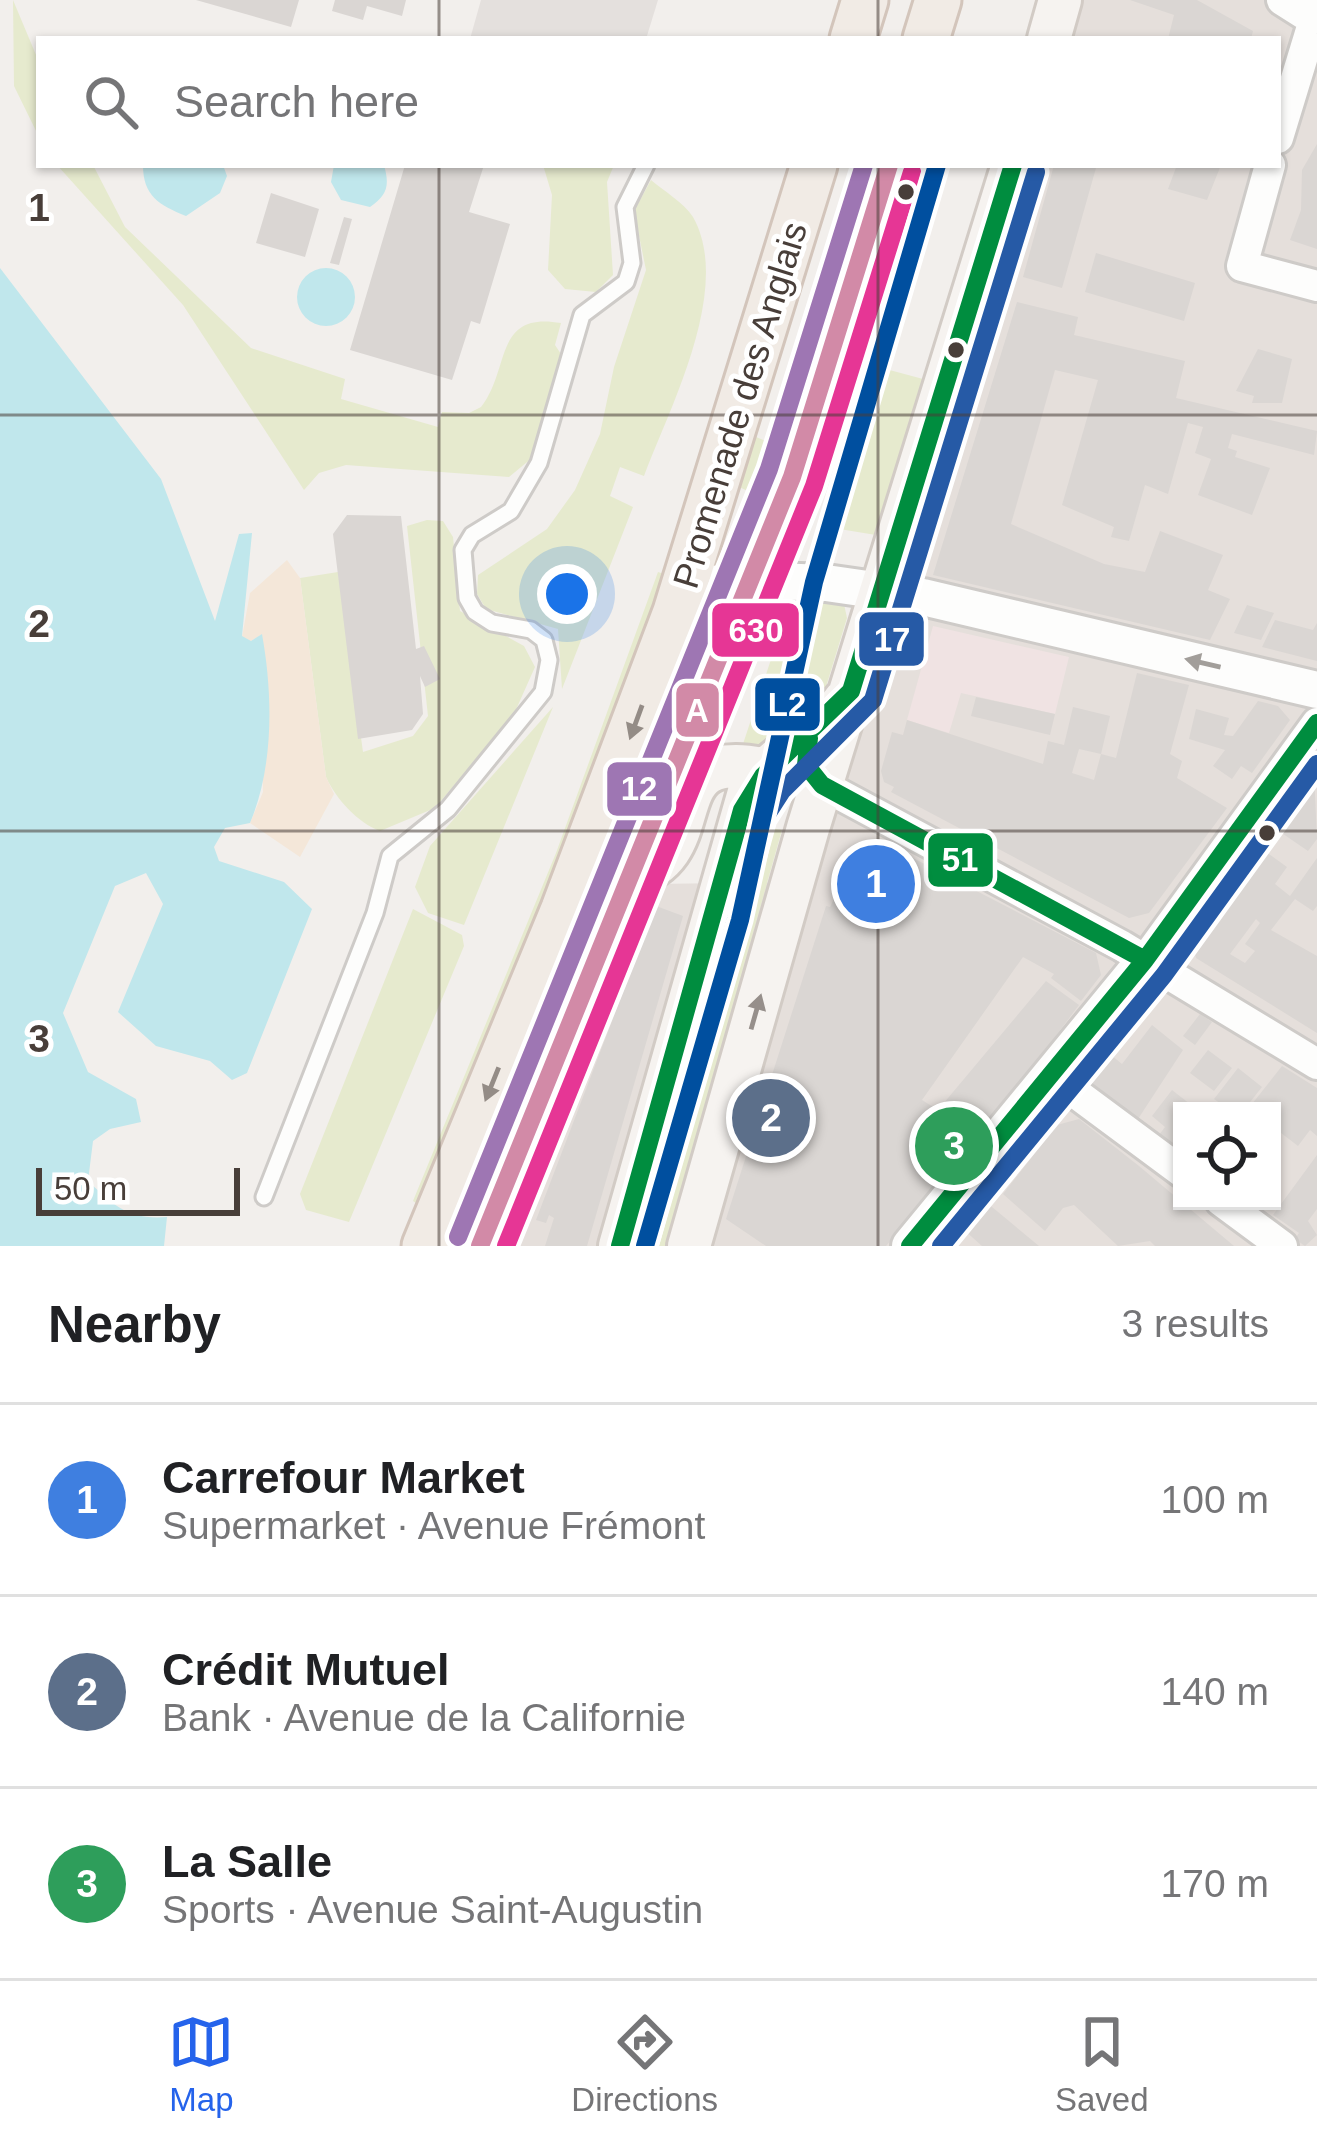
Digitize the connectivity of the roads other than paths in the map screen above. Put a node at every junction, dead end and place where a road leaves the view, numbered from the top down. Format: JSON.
{"nodes":[{"id":1,"x":865,"y":0,"type":"edge"},
{"id":2,"x":938,"y":0,"type":"edge"},
{"id":3,"x":1060,"y":0,"type":"edge"},
{"id":4,"x":1282,"y":0,"type":"edge"},
{"id":5,"x":1314,"y":15,"type":"edge"},
{"id":6,"x":854,"y":36,"type":"edge"},
{"id":7,"x":927,"y":36,"type":"edge"},
{"id":8,"x":1050,"y":36,"type":"edge"},
{"id":9,"x":1281,"y":128,"type":"edge"},
{"id":10,"x":644,"y":168,"type":"edge"},
{"id":11,"x":813,"y":168,"type":"edge"},
{"id":12,"x":888,"y":168,"type":"edge"},
{"id":13,"x":1011,"y":168,"type":"edge"},
{"id":14,"x":1269,"y":168,"type":"edge"},
{"id":15,"x":1317,"y":286,"type":"edge"},
{"id":16,"x":751,"y":580,"type":"junction"},
{"id":17,"x":881,"y":590,"type":"junction"},
{"id":18,"x":676,"y":612,"type":"junction"},
{"id":19,"x":1317,"y":690,"type":"edge"},
{"id":20,"x":851,"y":691,"type":"junction"},
{"id":21,"x":1317,"y":723,"type":"edge"},
{"id":22,"x":808,"y":738,"type":"junction"},
{"id":23,"x":765,"y":769,"type":"junction"},
{"id":24,"x":822,"y":785,"type":"junction"},
{"id":25,"x":631,"y":876,"type":"junction"},
{"id":26,"x":1145,"y":960,"type":"junction"},
{"id":27,"x":1317,"y":1064,"type":"edge"},
{"id":28,"x":1054,"y":1077,"type":"junction"},
{"id":29,"x":1173,"y":1165,"type":"edge"},
{"id":30,"x":264,"y":1197,"type":"dead end"},
{"id":31,"x":1233,"y":1210,"type":"edge"},
{"id":32,"x":1279,"y":1245,"type":"edge"},
{"id":33,"x":425,"y":1246,"type":"edge"},
{"id":34,"x":480,"y":1246,"type":"edge"},
{"id":35,"x":620,"y":1246,"type":"edge"},
{"id":36,"x":688,"y":1246,"type":"edge"},
{"id":37,"x":910,"y":1246,"type":"edge"}],
"edges":[{"from":1,"to":6,"type":"main road"},
{"from":2,"to":7,"type":"main road"},
{"from":3,"to":8,"type":"main road"},
{"from":4,"to":5,"type":"street"},
{"from":5,"to":9,"type":"street"},
{"from":10,"to":30,"type":"lane"},
{"from":11,"to":18,"type":"main road","name":"Promenade des Anglais"},
{"from":12,"to":16,"type":"main road","name":"Promenade des Anglais"},
{"from":13,"to":17,"type":"main road"},
{"from":14,"to":15,"type":"street"},
{"from":16,"to":17,"type":"street"},
{"from":16,"to":18,"type":"street"},
{"from":16,"to":25,"type":"main road","name":"Promenade des Anglais"},
{"from":19,"to":17,"type":"street","one_way":true},
{"from":17,"to":20,"type":"main road"},
{"from":18,"to":33,"type":"main road","name":"Promenade des Anglais","one_way":true},
{"from":20,"to":22,"type":"main road"},
{"from":20,"to":24,"type":"main road"},
{"from":21,"to":26,"type":"street"},
{"from":22,"to":23,"type":"main road"},
{"from":22,"to":24,"type":"main road"},
{"from":23,"to":24,"type":"main road"},
{"from":23,"to":25,"type":"main road"},
{"from":23,"to":35,"type":"main road"},
{"from":24,"to":26,"type":"street"},
{"from":36,"to":24,"type":"main road","one_way":true},
{"from":25,"to":34,"type":"main road","name":"Promenade des Anglais"},
{"from":26,"to":27,"type":"street"},
{"from":26,"to":28,"type":"street"},
{"from":28,"to":29,"type":"street"},
{"from":28,"to":37,"type":"street"},
{"from":31,"to":32,"type":"street"}]}
